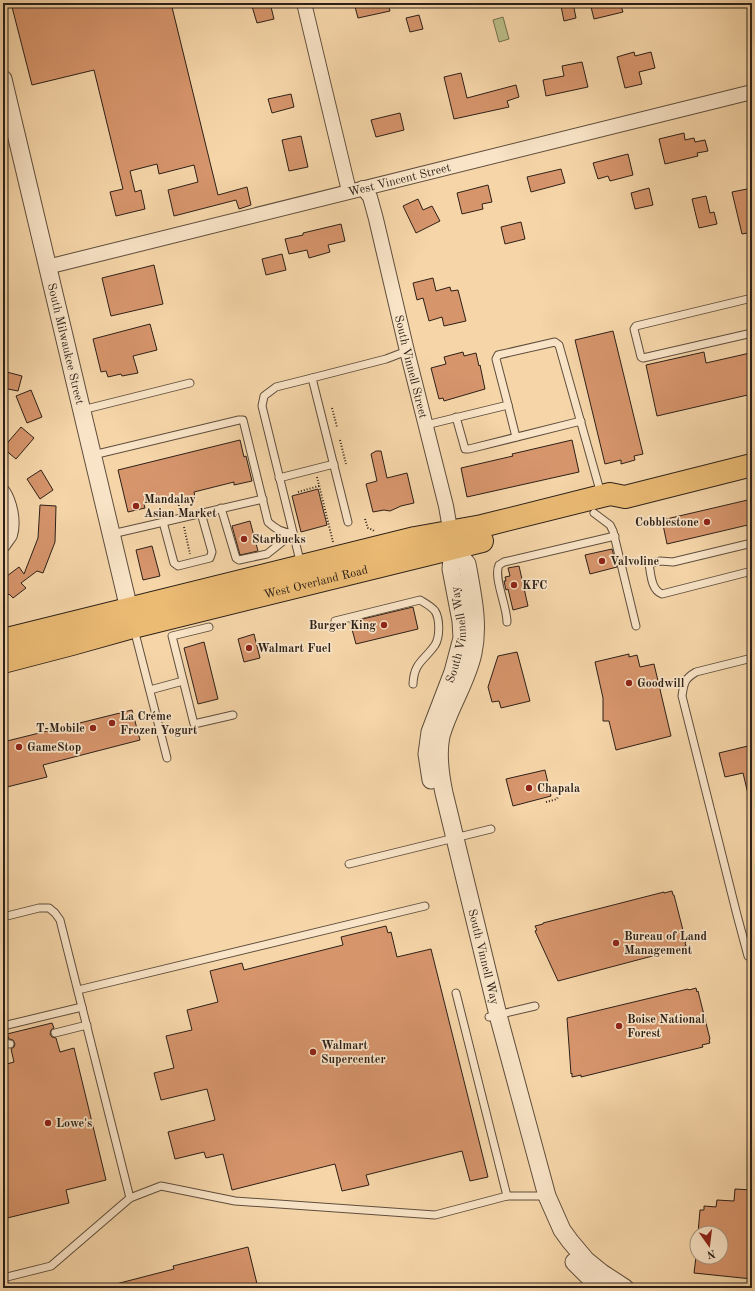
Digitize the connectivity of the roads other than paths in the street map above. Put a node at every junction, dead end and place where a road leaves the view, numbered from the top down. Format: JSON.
{"nodes":[{"id":1,"x":304,"y":3,"type":"edge"},
{"id":2,"x":3,"y":79,"type":"edge"},
{"id":3,"x":752,"y":92,"type":"edge"},
{"id":4,"x":363,"y":188,"type":"junction"},
{"id":5,"x":349,"y":191,"type":"junction"},
{"id":6,"x":47,"y":267,"type":"junction"},
{"id":7,"x":752,"y":298,"type":"edge"},
{"id":8,"x":752,"y":332,"type":"edge"},
{"id":9,"x":407,"y":351,"type":"junction"},
{"id":10,"x":312,"y":378,"type":"junction"},
{"id":11,"x":190,"y":383,"type":"dead end"},
{"id":12,"x":508,"y":405,"type":"junction"},
{"id":13,"x":82,"y":410,"type":"junction"},
{"id":14,"x":456,"y":417,"type":"junction"},
{"id":15,"x":581,"y":421,"type":"junction"},
{"id":16,"x":426,"y":425,"type":"junction"},
{"id":17,"x":516,"y":437,"type":"junction"},
{"id":18,"x":92,"y":454,"type":"junction"},
{"id":19,"x":334,"y":464,"type":"junction"},
{"id":20,"x":752,"y":465,"type":"edge"},
{"id":21,"x":280,"y":478,"type":"junction"},
{"id":22,"x":3,"y":492,"type":"edge"},
{"id":23,"x":263,"y":498,"type":"junction"},
{"id":24,"x":597,"y":505,"type":"junction"},
{"id":25,"x":221,"y":508,"type":"junction"},
{"id":26,"x":201,"y":513,"type":"junction"},
{"id":27,"x":163,"y":522,"type":"junction"},
{"id":28,"x":348,"y":522,"type":"dead end"},
{"id":29,"x":289,"y":533,"type":"junction"},
{"id":30,"x":112,"y":534,"type":"junction"},
{"id":31,"x":614,"y":536,"type":"junction"},
{"id":32,"x":452,"y":540,"type":"junction"},
{"id":33,"x":752,"y":543,"type":"edge"},
{"id":34,"x":3,"y":545,"type":"edge"},
{"id":35,"x":301,"y":566,"type":"junction"},
{"id":36,"x":752,"y":571,"type":"edge"},
{"id":37,"x":131,"y":618,"type":"junction"},
{"id":38,"x":335,"y":621,"type":"dead end"},
{"id":39,"x":507,"y":622,"type":"dead end"},
{"id":40,"x":636,"y":626,"type":"dead end"},
{"id":41,"x":52,"y":627,"type":"junction"},
{"id":42,"x":210,"y":627,"type":"dead end"},
{"id":43,"x":3,"y":640,"type":"edge"},
{"id":44,"x":3,"y":657,"type":"edge"},
{"id":45,"x":752,"y":658,"type":"edge"},
{"id":46,"x":183,"y":681,"type":"junction"},
{"id":47,"x":413,"y":684,"type":"dead end"},
{"id":48,"x":150,"y":690,"type":"junction"},
{"id":49,"x":233,"y":714,"type":"dead end"},
{"id":50,"x":167,"y":758,"type":"dead end"},
{"id":51,"x":491,"y":830,"type":"dead end"},
{"id":52,"x":451,"y":840,"type":"junction"},
{"id":53,"x":349,"y":864,"type":"dead end"},
{"id":54,"x":425,"y":906,"type":"dead end"},
{"id":55,"x":3,"y":917,"type":"edge"},
{"id":56,"x":748,"y":956,"type":"dead end"},
{"id":57,"x":78,"y":990,"type":"junction"},
{"id":58,"x":456,"y":994,"type":"dead end"},
{"id":59,"x":536,"y":1006,"type":"dead end"},
{"id":60,"x":82,"y":1007,"type":"junction"},
{"id":61,"x":494,"y":1016,"type":"junction"},
{"id":62,"x":87,"y":1025,"type":"junction"},
{"id":63,"x":3,"y":1026,"type":"edge"},
{"id":64,"x":55,"y":1034,"type":"dead end"},
{"id":65,"x":507,"y":1196,"type":"junction"},
{"id":66,"x":542,"y":1197,"type":"junction"},
{"id":67,"x":130,"y":1198,"type":"junction"},
{"id":68,"x":3,"y":1278,"type":"edge"},
{"id":69,"x":602,"y":1288,"type":"edge"},
{"id":70,"x":625,"y":1288,"type":"edge"}],
"edges":[{"from":1,"to":5,"type":"street"},
{"from":2,"to":6,"type":"street","name":"South Milwaukee Street"},
{"from":3,"to":4,"type":"street","name":"West Vincent Street"},
{"from":4,"to":5,"type":"street","name":"West Vincent Street"},
{"from":4,"to":9,"type":"street","name":"South Vinnell Street"},
{"from":5,"to":6,"type":"street","name":"West Vincent Street"},
{"from":6,"to":13,"type":"street","name":"South Milwaukee Street"},
{"from":7,"to":8,"type":"lane"},
{"from":9,"to":10,"type":"lane"},
{"from":9,"to":16,"type":"street","name":"South Vinnell Street"},
{"from":10,"to":19,"type":"lane"},
{"from":10,"to":21,"type":"lane"},
{"from":11,"to":13,"type":"lane"},
{"from":12,"to":14,"type":"lane"},
{"from":12,"to":15,"type":"lane"},
{"from":12,"to":17,"type":"lane"},
{"from":13,"to":18,"type":"street","name":"South Milwaukee Street"},
{"from":14,"to":16,"type":"lane"},
{"from":14,"to":17,"type":"lane"},
{"from":15,"to":17,"type":"lane"},
{"from":15,"to":24,"type":"lane"},
{"from":16,"to":32,"type":"street","name":"South Vinnell Street"},
{"from":18,"to":23,"type":"lane"},
{"from":18,"to":30,"type":"street","name":"South Milwaukee Street"},
{"from":19,"to":21,"type":"lane"},
{"from":19,"to":28,"type":"lane"},
{"from":20,"to":24,"type":"main road","name":"West Overland Road"},
{"from":21,"to":29,"type":"lane"},
{"from":22,"to":34,"type":"street"},
{"from":23,"to":25,"type":"lane"},
{"from":23,"to":29,"type":"lane"},
{"from":24,"to":31,"type":"lane"},
{"from":24,"to":32,"type":"main road","name":"West Overland Road"},
{"from":25,"to":26,"type":"lane"},
{"from":25,"to":29,"type":"lane"},
{"from":26,"to":27,"type":"lane"},
{"from":26,"to":27,"type":"lane"},
{"from":27,"to":30,"type":"lane"},
{"from":29,"to":35,"type":"lane"},
{"from":30,"to":37,"type":"street","name":"South Milwaukee Street"},
{"from":31,"to":39,"type":"lane"},
{"from":31,"to":40,"type":"lane"},
{"from":32,"to":35,"type":"main road","name":"West Overland Road"},
{"from":32,"to":37,"type":"main road","name":"West Overland Road"},
{"from":32,"to":52,"type":"street","name":"South Vinnell Way"},
{"from":33,"to":36,"type":"lane"},
{"from":35,"to":37,"type":"main road","name":"West Overland Road"},
{"from":37,"to":41,"type":"main road","name":"West Overland Road"},
{"from":37,"to":44,"type":"main road","name":"West Overland Road"},
{"from":37,"to":48,"type":"lane"},
{"from":38,"to":47,"type":"lane"},
{"from":41,"to":43,"type":"main road","name":"West Overland Road"},
{"from":41,"to":44,"type":"main road"},
{"from":42,"to":46,"type":"lane"},
{"from":45,"to":56,"type":"lane"},
{"from":46,"to":48,"type":"lane"},
{"from":46,"to":49,"type":"lane"},
{"from":48,"to":50,"type":"lane"},
{"from":51,"to":52,"type":"lane"},
{"from":52,"to":53,"type":"lane"},
{"from":52,"to":61,"type":"street","name":"South Vinnell Way"},
{"from":54,"to":57,"type":"lane"},
{"from":55,"to":57,"type":"lane"},
{"from":57,"to":60,"type":"lane"},
{"from":58,"to":65,"type":"lane"},
{"from":59,"to":61,"type":"lane"},
{"from":60,"to":62,"type":"lane"},
{"from":60,"to":63,"type":"lane"},
{"from":61,"to":66,"type":"street","name":"South Vinnell Way"},
{"from":62,"to":64,"type":"lane"},
{"from":62,"to":67,"type":"lane"},
{"from":65,"to":66,"type":"lane"},
{"from":65,"to":67,"type":"lane"},
{"from":66,"to":69,"type":"street","name":"South Vinnell Way"},
{"from":66,"to":70,"type":"street","name":"South Vinnell Way"},
{"from":67,"to":68,"type":"lane"}]}
